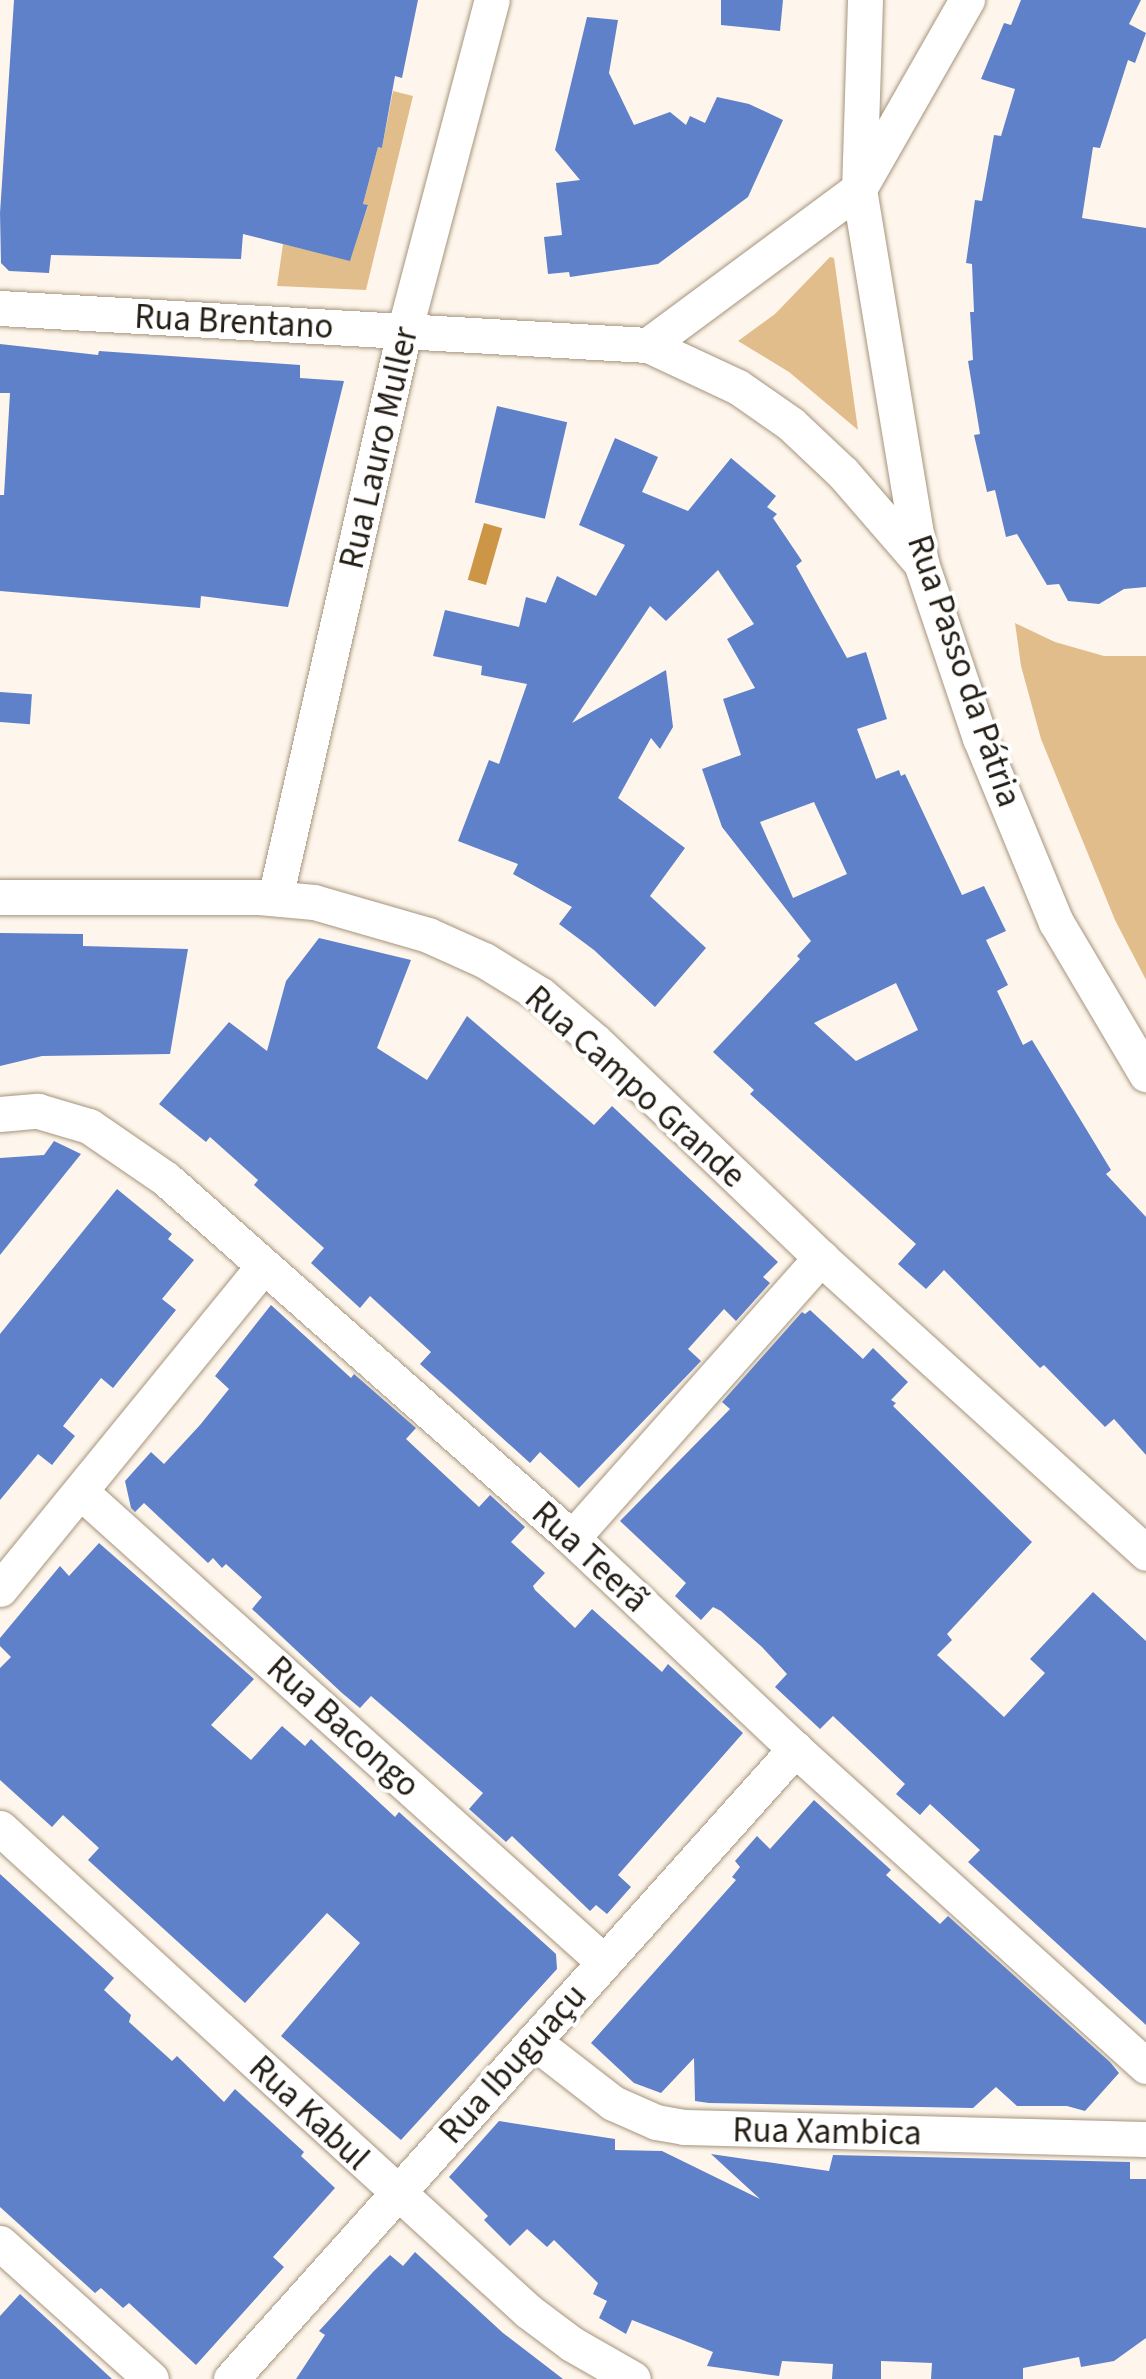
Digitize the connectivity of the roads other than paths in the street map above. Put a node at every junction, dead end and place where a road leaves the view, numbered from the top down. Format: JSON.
{"nodes":[{"id":1,"x":492,"y":0,"type":"edge"},
{"id":2,"x":866,"y":0,"type":"edge"},
{"id":3,"x":967,"y":0,"type":"edge"},
{"id":4,"x":859,"y":189,"type":"junction"},
{"id":5,"x":0,"y":308,"type":"edge"},
{"id":6,"x":404,"y":332,"type":"junction"},
{"id":7,"x":648,"y":345,"type":"junction"},
{"id":8,"x":921,"y":563,"type":"junction"},
{"id":9,"x":0,"y":897,"type":"edge"},
{"id":10,"x":275,"y":898,"type":"junction"},
{"id":11,"x":1146,"y":1074,"type":"edge"},
{"id":12,"x":0,"y":1114,"type":"edge"},
{"id":13,"x":820,"y":1258,"type":"junction"},
{"id":14,"x":263,"y":1266,"type":"junction"},
{"id":15,"x":82,"y":1493,"type":"junction"},
{"id":16,"x":572,"y":1538,"type":"junction"},
{"id":17,"x":1146,"y":1553,"type":"edge"},
{"id":18,"x":0,"y":1590,"type":"edge"},
{"id":19,"x":795,"y":1749,"type":"junction"},
{"id":20,"x":0,"y":1828,"type":"edge"},
{"id":21,"x":604,"y":1962,"type":"junction"},
{"id":22,"x":533,"y":2041,"type":"junction"},
{"id":23,"x":1146,"y":2066,"type":"edge"},
{"id":24,"x":1146,"y":2139,"type":"edge"},
{"id":25,"x":396,"y":2193,"type":"junction"},
{"id":26,"x":0,"y":2243,"type":"edge"},
{"id":27,"x":152,"y":2379,"type":"edge"},
{"id":28,"x":232,"y":2379,"type":"edge"},
{"id":29,"x":633,"y":2379,"type":"edge"}],
"edges":[{"from":1,"to":6,"type":"street","name":"Rua Lauro Muller"},
{"from":2,"to":4,"type":"street","name":"Rua Passo da Pátria"},
{"from":3,"to":4,"type":"street"},
{"from":4,"to":7,"type":"street"},
{"from":4,"to":8,"type":"street","name":"Rua Passo da Pátria"},
{"from":5,"to":6,"type":"street","name":"Rua Brentano"},
{"from":6,"to":7,"type":"street","name":"Rua Brentano"},
{"from":6,"to":10,"type":"street","name":"Rua Lauro Muller"},
{"from":7,"to":8,"type":"street","name":"Rua Brentano"},
{"from":8,"to":11,"type":"street","name":"Rua Passo da Pátria"},
{"from":9,"to":10,"type":"street","name":"Rua Campo Grande"},
{"from":10,"to":13,"type":"street","name":"Rua Campo Grande"},
{"from":12,"to":14,"type":"street","name":"Rua Teerã"},
{"from":13,"to":16,"type":"street"},
{"from":13,"to":17,"type":"street","name":"Rua Campo Grande"},
{"from":14,"to":15,"type":"street"},
{"from":14,"to":16,"type":"street","name":"Rua Teerã"},
{"from":15,"to":18,"type":"street"},
{"from":15,"to":21,"type":"street","name":"Rua Bacongo"},
{"from":16,"to":19,"type":"street","name":"Rua Teerã"},
{"from":19,"to":21,"type":"street","name":"Rua Ibuguaçu"},
{"from":19,"to":23,"type":"street","name":"Rua Teerã"},
{"from":20,"to":25,"type":"street","name":"Rua Kabul"},
{"from":21,"to":22,"type":"street","name":"Rua Ibuguaçu"},
{"from":22,"to":24,"type":"street","name":"Rua Xambica"},
{"from":22,"to":25,"type":"street","name":"Rua Ibuguaçu"},
{"from":25,"to":28,"type":"street","name":"Rua Ibuguaçu"},
{"from":25,"to":29,"type":"street","name":"Rua Kabul"},
{"from":26,"to":27,"type":"street"}]}
